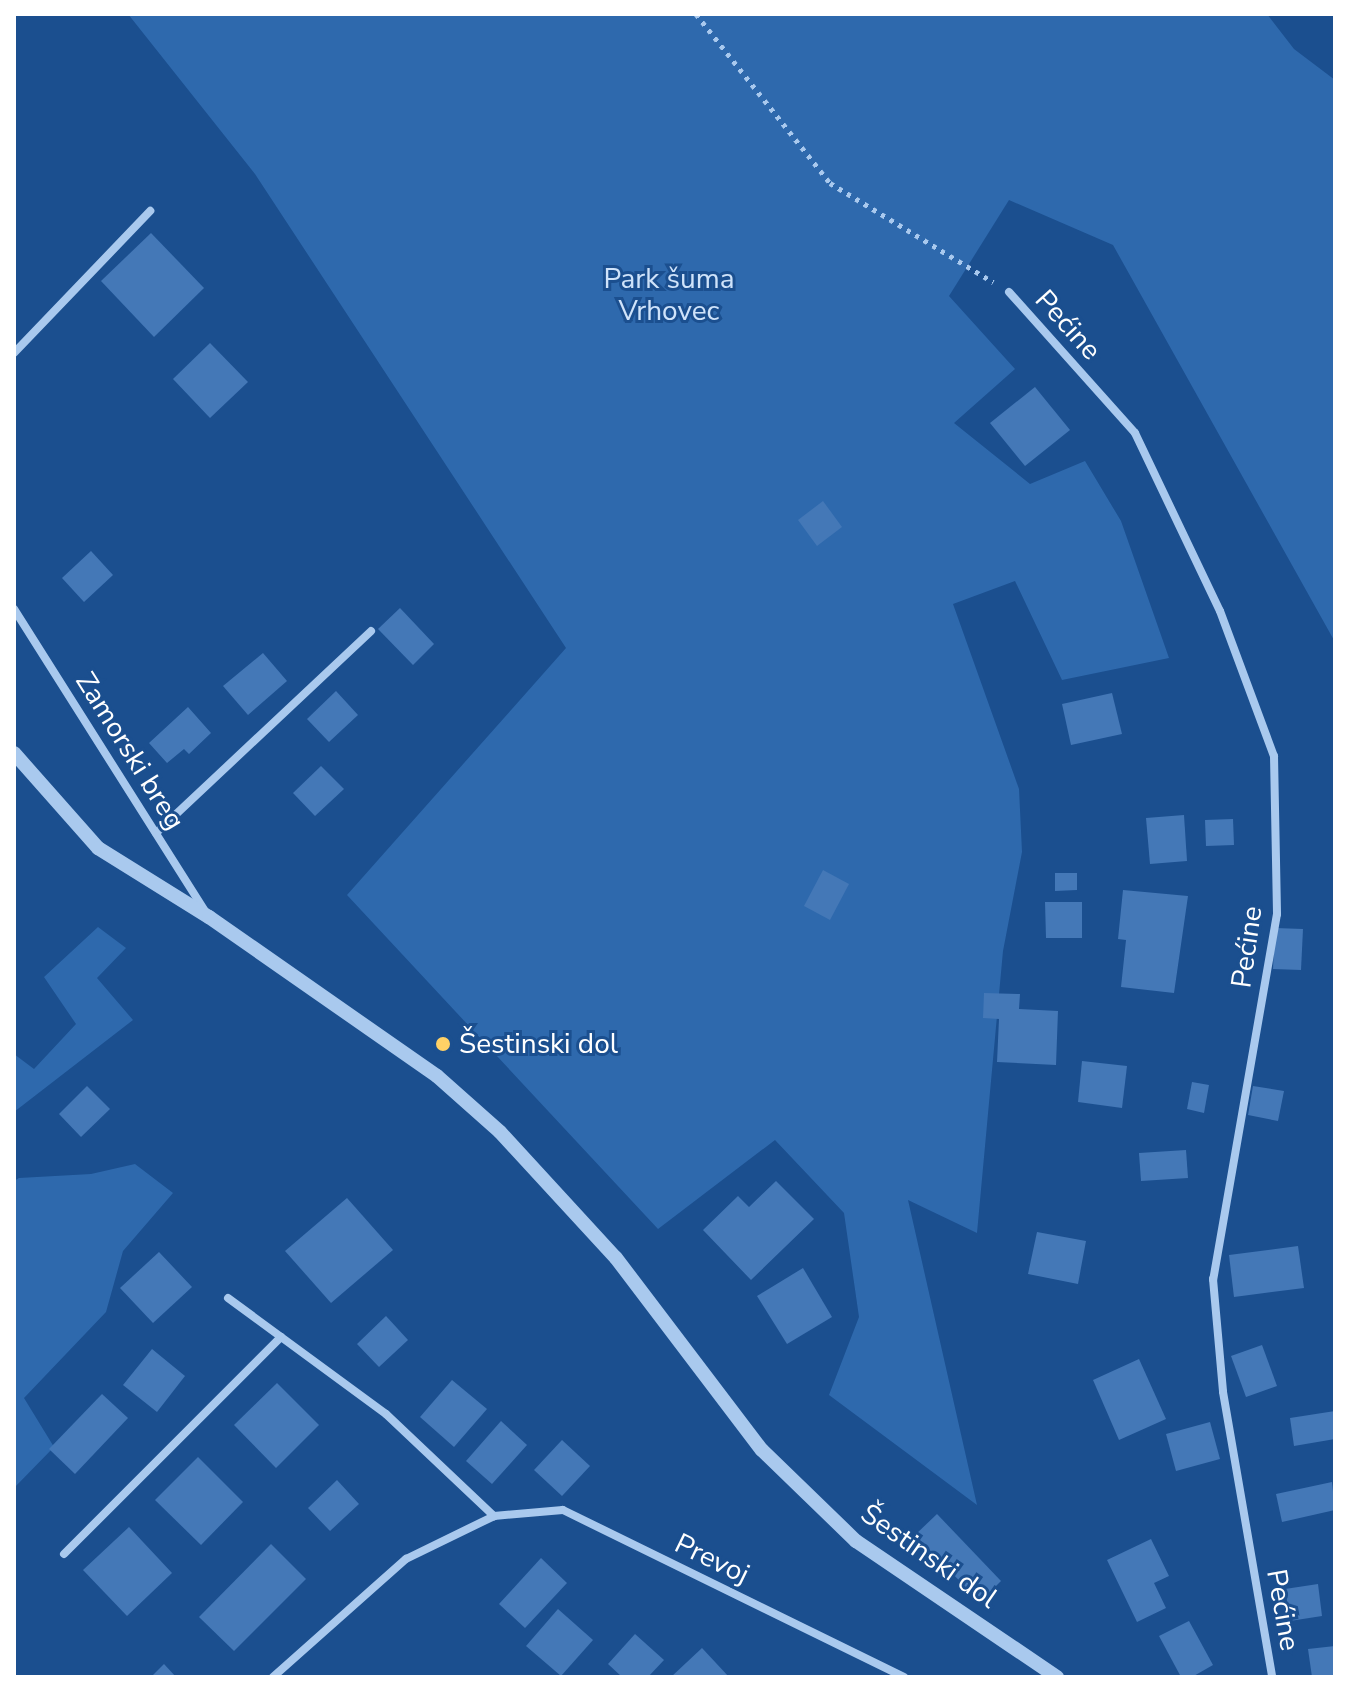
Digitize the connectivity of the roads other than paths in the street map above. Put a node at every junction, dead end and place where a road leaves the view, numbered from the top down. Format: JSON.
{"nodes":[{"id":1,"x":150,"y":211,"type":"dead end"},
{"id":2,"x":1009,"y":292,"type":"road end"},
{"id":3,"x":14,"y":353,"type":"edge"},
{"id":4,"x":14,"y":609,"type":"edge"},
{"id":5,"x":371,"y":631,"type":"dead end"},
{"id":6,"x":14,"y":753,"type":"edge"},
{"id":7,"x":156,"y":833,"type":"junction"},
{"id":8,"x":209,"y":917,"type":"junction"},
{"id":9,"x":228,"y":1298,"type":"dead end"},
{"id":10,"x":281,"y":1337,"type":"junction"},
{"id":11,"x":494,"y":1516,"type":"junction"},
{"id":12,"x":64,"y":1554,"type":"dead end"},
{"id":13,"x":273,"y":1677,"type":"edge"},
{"id":14,"x":904,"y":1677,"type":"edge"},
{"id":15,"x":1057,"y":1677,"type":"edge"},
{"id":16,"x":1272,"y":1677,"type":"edge"}],
"edges":[{"from":1,"to":3,"type":"street"},
{"from":2,"to":16,"type":"street","name":"Pećine"},
{"from":4,"to":7,"type":"street","name":"Zamorski breg"},
{"from":5,"to":7,"type":"street"},
{"from":6,"to":8,"type":"street","name":"Šestinski dol"},
{"from":7,"to":8,"type":"street","name":"Zamorski breg"},
{"from":8,"to":15,"type":"street","name":"Šestinski dol"},
{"from":9,"to":10,"type":"street"},
{"from":10,"to":11,"type":"street"},
{"from":10,"to":12,"type":"street"},
{"from":11,"to":13,"type":"street","name":"Prevoj"},
{"from":11,"to":14,"type":"street","name":"Prevoj"}]}
